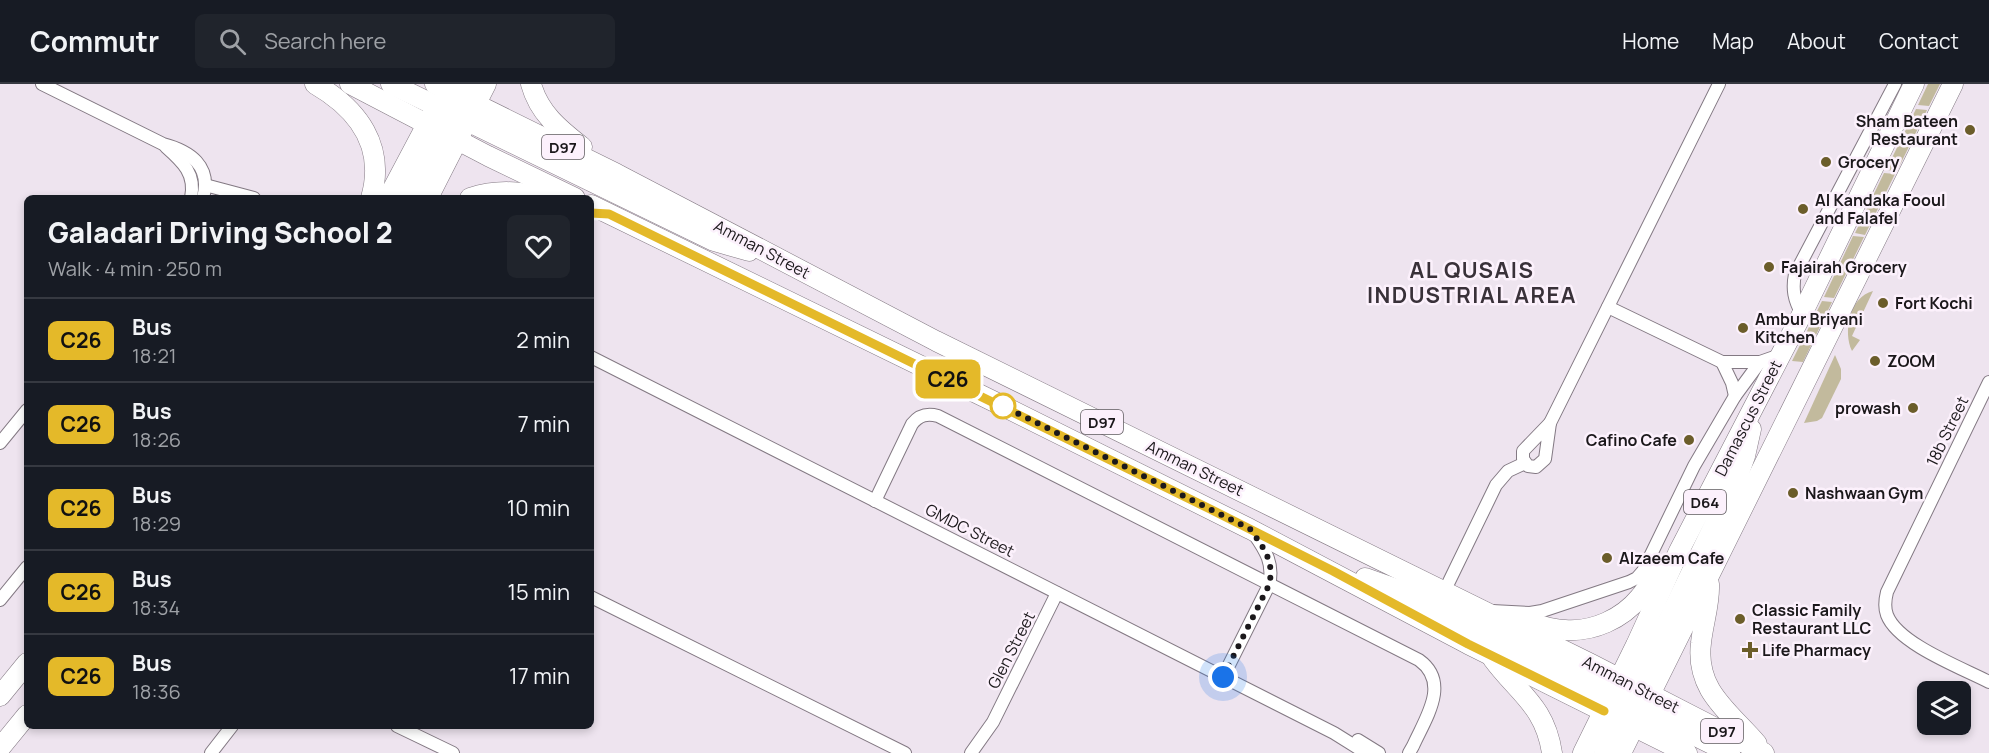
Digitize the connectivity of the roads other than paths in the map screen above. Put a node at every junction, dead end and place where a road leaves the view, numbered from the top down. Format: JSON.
{"nodes":[{"id":1,"x":42,"y":84,"type":"edge"},
{"id":2,"x":315,"y":84,"type":"edge"},
{"id":3,"x":350,"y":84,"type":"edge"},
{"id":4,"x":391,"y":84,"type":"edge"},
{"id":5,"x":486,"y":84,"type":"edge"},
{"id":6,"x":531,"y":84,"type":"edge"},
{"id":7,"x":1719,"y":84,"type":"edge"},
{"id":8,"x":1895,"y":84,"type":"edge"},
{"id":9,"x":1914,"y":84,"type":"edge"},
{"id":10,"x":1953,"y":84,"type":"edge"},
{"id":11,"x":454,"y":98,"type":"edge"},
{"id":12,"x":442,"y":133,"type":"junction"},
{"id":13,"x":163,"y":144,"type":"junction"},
{"id":14,"x":617,"y":174,"type":"junction"},
{"id":15,"x":205,"y":185,"type":"junction"},
{"id":16,"x":191,"y":195,"type":"edge"},
{"id":17,"x":203,"y":195,"type":"edge"},
{"id":18,"x":243,"y":195,"type":"edge"},
{"id":19,"x":371,"y":195,"type":"edge"},
{"id":20,"x":390,"y":195,"type":"edge"},
{"id":21,"x":410,"y":195,"type":"edge"},
{"id":22,"x":429,"y":195,"type":"edge"},
{"id":23,"x":482,"y":195,"type":"edge"},
{"id":24,"x":533,"y":195,"type":"edge"},
{"id":25,"x":569,"y":195,"type":"edge"},
{"id":26,"x":600,"y":214,"type":"edge"},
{"id":27,"x":771,"y":253,"type":"junction"},
{"id":28,"x":1608,"y":307,"type":"junction"},
{"id":29,"x":1802,"y":314,"type":"junction"},
{"id":30,"x":1780,"y":355,"type":"junction"},
{"id":31,"x":594,"y":359,"type":"edge"},
{"id":32,"x":1722,"y":362,"type":"junction"},
{"id":33,"x":1760,"y":362,"type":"junction"},
{"id":34,"x":1989,"y":382,"type":"edge"},
{"id":35,"x":1735,"y":396,"type":"junction"},
{"id":36,"x":1752,"y":412,"type":"junction"},
{"id":37,"x":24,"y":414,"type":"edge"},
{"id":38,"x":1550,"y":423,"type":"junction"},
{"id":39,"x":0,"y":443,"type":"edge"},
{"id":40,"x":1525,"y":463,"type":"junction"},
{"id":41,"x":875,"y":501,"type":"junction"},
{"id":42,"x":1250,"y":529,"type":"junction"},
{"id":43,"x":1679,"y":551,"type":"junction"},
{"id":44,"x":24,"y":571,"type":"edge"},
{"id":45,"x":1333,"y":571,"type":"junction"},
{"id":46,"x":1709,"y":577,"type":"junction"},
{"id":47,"x":1269,"y":585,"type":"junction"},
{"id":48,"x":1444,"y":592,"type":"junction"},
{"id":49,"x":1058,"y":593,"type":"junction"},
{"id":50,"x":594,"y":598,"type":"edge"},
{"id":51,"x":0,"y":600,"type":"edge"},
{"id":52,"x":1481,"y":610,"type":"junction"},
{"id":53,"x":1505,"y":622,"type":"junction"},
{"id":54,"x":1490,"y":655,"type":"junction"},
{"id":55,"x":24,"y":667,"type":"edge"},
{"id":56,"x":1223,"y":677,"type":"junction"},
{"id":57,"x":1989,"y":682,"type":"edge"},
{"id":58,"x":0,"y":696,"type":"edge"},
{"id":59,"x":1627,"y":702,"type":"junction"},
{"id":60,"x":24,"y":719,"type":"edge"},
{"id":61,"x":993,"y":722,"type":"junction"},
{"id":62,"x":230,"y":729,"type":"edge"},
{"id":63,"x":403,"y":729,"type":"edge"},
{"id":64,"x":1334,"y":733,"type":"junction"},
{"id":65,"x":0,"y":748,"type":"edge"},
{"id":66,"x":211,"y":753,"type":"edge"},
{"id":67,"x":453,"y":753,"type":"edge"},
{"id":68,"x":905,"y":753,"type":"edge"},
{"id":69,"x":971,"y":753,"type":"edge"},
{"id":70,"x":984,"y":753,"type":"edge"},
{"id":71,"x":1366,"y":753,"type":"edge"},
{"id":72,"x":1379,"y":753,"type":"edge"},
{"id":73,"x":1409,"y":753,"type":"edge"},
{"id":74,"x":1552,"y":753,"type":"edge"},
{"id":75,"x":1582,"y":753,"type":"edge"},
{"id":76,"x":1604,"y":753,"type":"edge"},
{"id":77,"x":1621,"y":753,"type":"edge"},
{"id":78,"x":1688,"y":753,"type":"edge"},
{"id":79,"x":1730,"y":753,"type":"edge"},
{"id":80,"x":1764,"y":753,"type":"edge"}],
"edges":[{"from":1,"to":13,"type":"street"},
{"from":2,"to":19,"type":"main road"},
{"from":3,"to":12,"type":"main road","number":"D97"},
{"from":4,"to":11,"type":"main road"},
{"from":5,"to":11,"type":"main road"},
{"from":6,"to":14,"type":"main road"},
{"from":7,"to":28,"type":"street"},
{"from":8,"to":29,"type":"street"},
{"from":9,"to":29,"type":"main road","name":"Damascus Street","number":"D64"},
{"from":10,"to":46,"type":"main road","name":"Damascus Street","number":"D64"},
{"from":11,"to":12,"type":"main road"},
{"from":11,"to":14,"type":"main road","name":"Amman Street","number":"D97"},
{"from":11,"to":27,"type":"main road"},
{"from":12,"to":20,"type":"main road"},
{"from":12,"to":21,"type":"main road"},
{"from":12,"to":22,"type":"main road"},
{"from":12,"to":25,"type":"main road","number":"D97"},
{"from":13,"to":15,"type":"street"},
{"from":13,"to":16,"type":"street"},
{"from":14,"to":27,"type":"main road","name":"Amman Street","number":"D97"},
{"from":15,"to":17,"type":"street"},
{"from":15,"to":18,"type":"street"},
{"from":23,"to":24,"type":"main road"},
{"from":26,"to":42,"type":"main road","name":"Amman Street","number":"D97"},
{"from":27,"to":48,"type":"main road","name":"Amman Street","number":"D97"},
{"from":28,"to":32,"type":"street"},
{"from":28,"to":38,"type":"street"},
{"from":29,"to":30,"type":"main road","name":"Damascus Street","number":"D64"},
{"from":30,"to":33,"type":"street"},
{"from":30,"to":36,"type":"main road","name":"Damascus Street","number":"D64"},
{"from":31,"to":41,"type":"street","name":"GMDC Street"},
{"from":32,"to":33,"type":"street"},
{"from":32,"to":35,"type":"street"},
{"from":33,"to":35,"type":"street"},
{"from":34,"to":57,"type":"street","name":"18b Street"},
{"from":35,"to":52,"type":"street"},
{"from":36,"to":43,"type":"main road","name":"Damascus Street","number":"D64"},
{"from":36,"to":59,"type":"main road"},
{"from":37,"to":39,"type":"street"},
{"from":38,"to":40,"type":"street"},
{"from":38,"to":40,"type":"street"},
{"from":40,"to":48,"type":"street"},
{"from":41,"to":47,"type":"street"},
{"from":41,"to":49,"type":"street","name":"GMDC Street"},
{"from":42,"to":45,"type":"main road","name":"Amman Street","number":"D97"},
{"from":42,"to":47,"type":"street"},
{"from":43,"to":53,"type":"main road"},
{"from":43,"to":59,"type":"main road","name":"Damascus Street","number":"D64"},
{"from":44,"to":51,"type":"street"},
{"from":45,"to":54,"type":"main road","name":"Amman Street","number":"D97"},
{"from":45,"to":59,"type":"main road"},
{"from":46,"to":59,"type":"main road","name":"Damascus Street","number":"D64"},
{"from":46,"to":80,"type":"main road"},
{"from":47,"to":56,"type":"street"},
{"from":47,"to":73,"type":"street"},
{"from":48,"to":52,"type":"main road","name":"Amman Street","number":"D97"},
{"from":49,"to":56,"type":"street","name":"GMDC Street"},
{"from":49,"to":61,"type":"street","name":"Glen Street"},
{"from":50,"to":68,"type":"street"},
{"from":52,"to":53,"type":"main road","name":"Amman Street","number":"D97"},
{"from":53,"to":59,"type":"main road","name":"Amman Street","number":"D97"},
{"from":54,"to":59,"type":"main road","name":"Amman Street","number":"D97"},
{"from":54,"to":74,"type":"main road"},
{"from":55,"to":58,"type":"main road"},
{"from":56,"to":64,"type":"street","name":"GMDC Street"},
{"from":59,"to":75,"type":"main road","name":"Damascus Street","number":"D64"},
{"from":59,"to":76,"type":"main road"},
{"from":59,"to":77,"type":"main road","name":"Damascus Street","number":"D64"},
{"from":59,"to":78,"type":"main road","name":"Amman Street","number":"D97"},
{"from":59,"to":79,"type":"main road"},
{"from":59,"to":80,"type":"main road","name":"Amman Street","number":"D97"},
{"from":60,"to":65,"type":"main road"},
{"from":61,"to":69,"type":"street","name":"Glen Street"},
{"from":61,"to":70,"type":"street","name":"Glen Street"},
{"from":62,"to":66,"type":"street"},
{"from":63,"to":67,"type":"street"},
{"from":64,"to":71,"type":"street","name":"GMDC Street"},
{"from":64,"to":72,"type":"street","name":"GMDC Street"}]}
